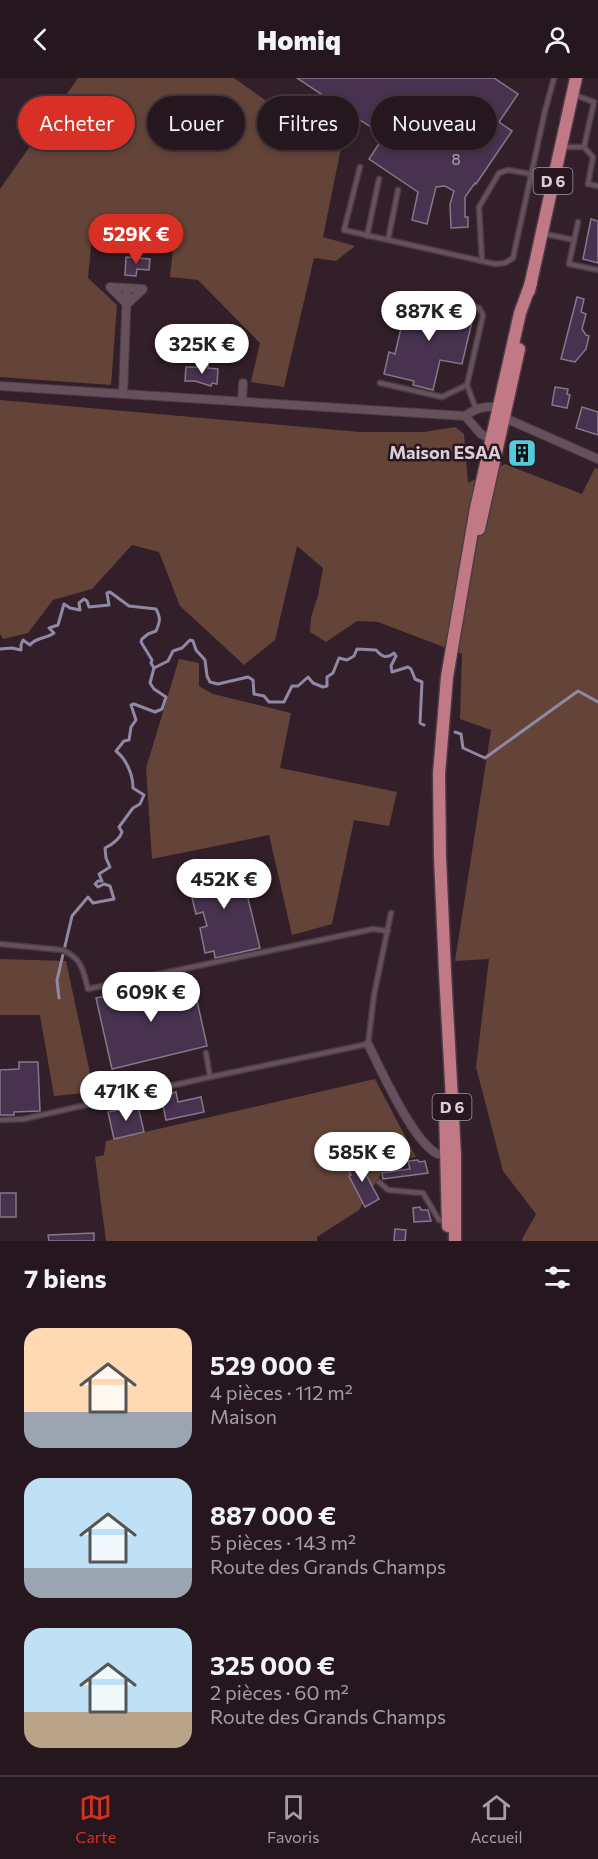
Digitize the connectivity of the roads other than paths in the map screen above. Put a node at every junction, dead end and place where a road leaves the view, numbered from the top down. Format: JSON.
{"nodes":[{"id":1,"x":554,"y":78,"type":"edge"},
{"id":2,"x":576,"y":78,"type":"edge"},
{"id":3,"x":572,"y":94,"type":"junction"},
{"id":4,"x":596,"y":103,"type":"edge"},
{"id":5,"x":561,"y":147,"type":"junction"},
{"id":6,"x":584,"y":147,"type":"junction"},
{"id":7,"x":360,"y":167,"type":"dead end"},
{"id":8,"x":531,"y":174,"type":"junction"},
{"id":9,"x":379,"y":179,"type":"dead end"},
{"id":10,"x":598,"y":186,"type":"edge"},
{"id":11,"x":398,"y":190,"type":"dead end"},
{"id":12,"x":578,"y":222,"type":"dead end"},
{"id":13,"x":542,"y":233,"type":"junction"},
{"id":14,"x":367,"y":236,"type":"junction"},
{"id":15,"x":388,"y":240,"type":"junction"},
{"id":16,"x":574,"y":240,"type":"junction"},
{"id":17,"x":482,"y":261,"type":"junction"},
{"id":18,"x":598,"y":270,"type":"edge"},
{"id":19,"x":531,"y":283,"type":"junction"},
{"id":20,"x":128,"y":288,"type":"junction"},
{"id":21,"x":418,"y":294,"type":"dead end"},
{"id":22,"x":127,"y":304,"type":"junction"},
{"id":23,"x":243,"y":383,"type":"dead end"},
{"id":24,"x":380,"y":383,"type":"dead end"},
{"id":25,"x":467,"y":385,"type":"junction"},
{"id":26,"x":0,"y":386,"type":"edge"},
{"id":27,"x":123,"y":394,"type":"junction"},
{"id":28,"x":242,"y":401,"type":"junction"},
{"id":29,"x":498,"y":407,"type":"junction"},
{"id":30,"x":476,"y":408,"type":"junction"},
{"id":31,"x":465,"y":416,"type":"junction"},
{"id":32,"x":505,"y":418,"type":"junction"},
{"id":33,"x":495,"y":441,"type":"junction"},
{"id":34,"x":598,"y":459,"type":"edge"},
{"id":35,"x":391,"y":913,"type":"dead end"},
{"id":36,"x":388,"y":931,"type":"junction"},
{"id":37,"x":0,"y":944,"type":"edge"},
{"id":38,"x":368,"y":1044,"type":"junction"},
{"id":39,"x":206,"y":1053,"type":"dead end"},
{"id":40,"x":210,"y":1077,"type":"junction"},
{"id":41,"x":0,"y":1120,"type":"edge"},
{"id":42,"x":450,"y":1155,"type":"junction"},
{"id":43,"x":379,"y":1182,"type":"dead end"},
{"id":44,"x":452,"y":1221,"type":"junction"},
{"id":45,"x":449,"y":1241,"type":"edge"},
{"id":46,"x":455,"y":1241,"type":"edge"}],
"edges":[{"from":1,"to":8,"type":"lane"},
{"from":2,"to":3,"type":"main road","number":"D 6"},
{"from":3,"to":4,"type":"lane"},
{"from":3,"to":5,"type":"main road","number":"D 6"},
{"from":4,"to":6,"type":"lane"},
{"from":5,"to":6,"type":"lane"},
{"from":5,"to":13,"type":"main road","number":"D 6"},
{"from":6,"to":10,"type":"lane"},
{"from":7,"to":14,"type":"lane"},
{"from":8,"to":17,"type":"lane"},
{"from":8,"to":17,"type":"lane"},
{"from":9,"to":14,"type":"lane"},
{"from":11,"to":15,"type":"lane"},
{"from":12,"to":16,"type":"lane"},
{"from":13,"to":16,"type":"lane"},
{"from":13,"to":19,"type":"main road","number":"D 6"},
{"from":14,"to":15,"type":"lane"},
{"from":15,"to":17,"type":"lane"},
{"from":16,"to":18,"type":"lane"},
{"from":19,"to":29,"type":"main road","number":"D 6"},
{"from":19,"to":32,"type":"main road","number":"D 6"},
{"from":20,"to":22,"type":"street"},
{"from":20,"to":22,"type":"street"},
{"from":20,"to":22,"type":"street"},
{"from":21,"to":25,"type":"lane"},
{"from":22,"to":27,"type":"street"},
{"from":23,"to":28,"type":"street"},
{"from":24,"to":25,"type":"lane"},
{"from":25,"to":30,"type":"lane"},
{"from":26,"to":27,"type":"street"},
{"from":27,"to":28,"type":"street"},
{"from":28,"to":31,"type":"street"},
{"from":29,"to":30,"type":"street"},
{"from":29,"to":32,"type":"street"},
{"from":29,"to":33,"type":"main road","number":"D 6"},
{"from":30,"to":31,"type":"street"},
{"from":31,"to":33,"type":"street"},
{"from":32,"to":33,"type":"main road","number":"D 6"},
{"from":32,"to":34,"type":"street"},
{"from":33,"to":42,"type":"main road","number":"D 6"},
{"from":35,"to":36,"type":"lane"},
{"from":36,"to":37,"type":"lane"},
{"from":36,"to":38,"type":"lane"},
{"from":38,"to":40,"type":"lane"},
{"from":38,"to":42,"type":"street"},
{"from":39,"to":40,"type":"lane"},
{"from":40,"to":41,"type":"lane"},
{"from":42,"to":44,"type":"main road","number":"D 6"},
{"from":43,"to":44,"type":"lane"},
{"from":44,"to":45,"type":"main road","number":"D 6"},
{"from":44,"to":46,"type":"main road","number":"D 6"}]}
